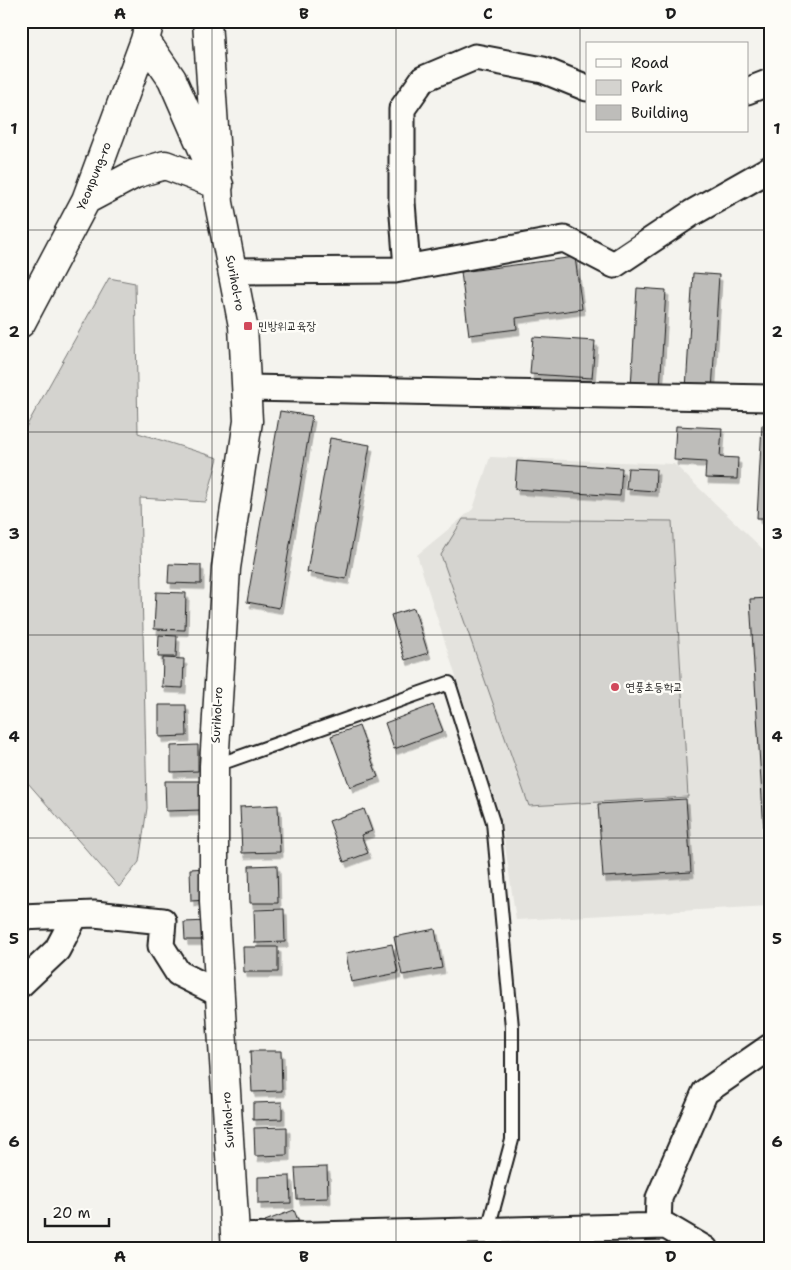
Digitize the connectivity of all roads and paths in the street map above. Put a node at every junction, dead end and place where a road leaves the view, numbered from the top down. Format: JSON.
{"nodes":[{"id":1,"x":207,"y":21,"type":"edge"},
{"id":2,"x":148,"y":31,"type":"edge"},
{"id":3,"x":770,"y":82,"type":"edge"},
{"id":4,"x":586,"y":88,"type":"edge"},
{"id":5,"x":748,"y":91,"type":"edge"},
{"id":6,"x":770,"y":169,"type":"edge"},
{"id":7,"x":219,"y":185,"type":"junction"},
{"id":8,"x":86,"y":200,"type":"junction"},
{"id":9,"x":407,"y":268,"type":"junction"},
{"id":10,"x":233,"y":272,"type":"junction"},
{"id":11,"x":21,"y":323,"type":"edge"},
{"id":12,"x":246,"y":388,"type":"junction"},
{"id":13,"x":770,"y":398,"type":"edge"},
{"id":14,"x":214,"y":766,"type":"junction"},
{"id":15,"x":75,"y":916,"type":"junction"},
{"id":16,"x":21,"y":917,"type":"edge"},
{"id":17,"x":21,"y":984,"type":"edge"},
{"id":18,"x":220,"y":994,"type":"junction"},
{"id":19,"x":770,"y":1047,"type":"edge"},
{"id":20,"x":658,"y":1226,"type":"junction"},
{"id":21,"x":480,"y":1236,"type":"edge"},
{"id":22,"x":235,"y":1243,"type":"edge"},
{"id":23,"x":705,"y":1249,"type":"edge"}],
"edges":[{"from":1,"to":7,"type":"main road","name":"Surihol-ro"},
{"from":2,"to":7,"type":"main road"},
{"from":2,"to":8,"type":"main road","name":"Yeonpung-ro"},
{"from":3,"to":5,"type":"street"},
{"from":4,"to":9,"type":"street"},
{"from":6,"to":9,"type":"street"},
{"from":7,"to":8,"type":"main road"},
{"from":7,"to":10,"type":"main road","name":"Surihol-ro"},
{"from":8,"to":11,"type":"main road","name":"Yeonpung-ro"},
{"from":9,"to":10,"type":"street"},
{"from":10,"to":12,"type":"main road","name":"Surihol-ro"},
{"from":12,"to":13,"type":"street"},
{"from":12,"to":14,"type":"main road","name":"Surihol-ro"},
{"from":14,"to":18,"type":"main road","name":"Surihol-ro"},
{"from":14,"to":21,"type":"lane"},
{"from":15,"to":16,"type":"street"},
{"from":15,"to":17,"type":"street"},
{"from":15,"to":18,"type":"street"},
{"from":18,"to":22,"type":"main road","name":"Surihol-ro"},
{"from":19,"to":20,"type":"street"},
{"from":20,"to":21,"type":"street"},
{"from":20,"to":23,"type":"street"},
{"from":21,"to":22,"type":"street"}]}
